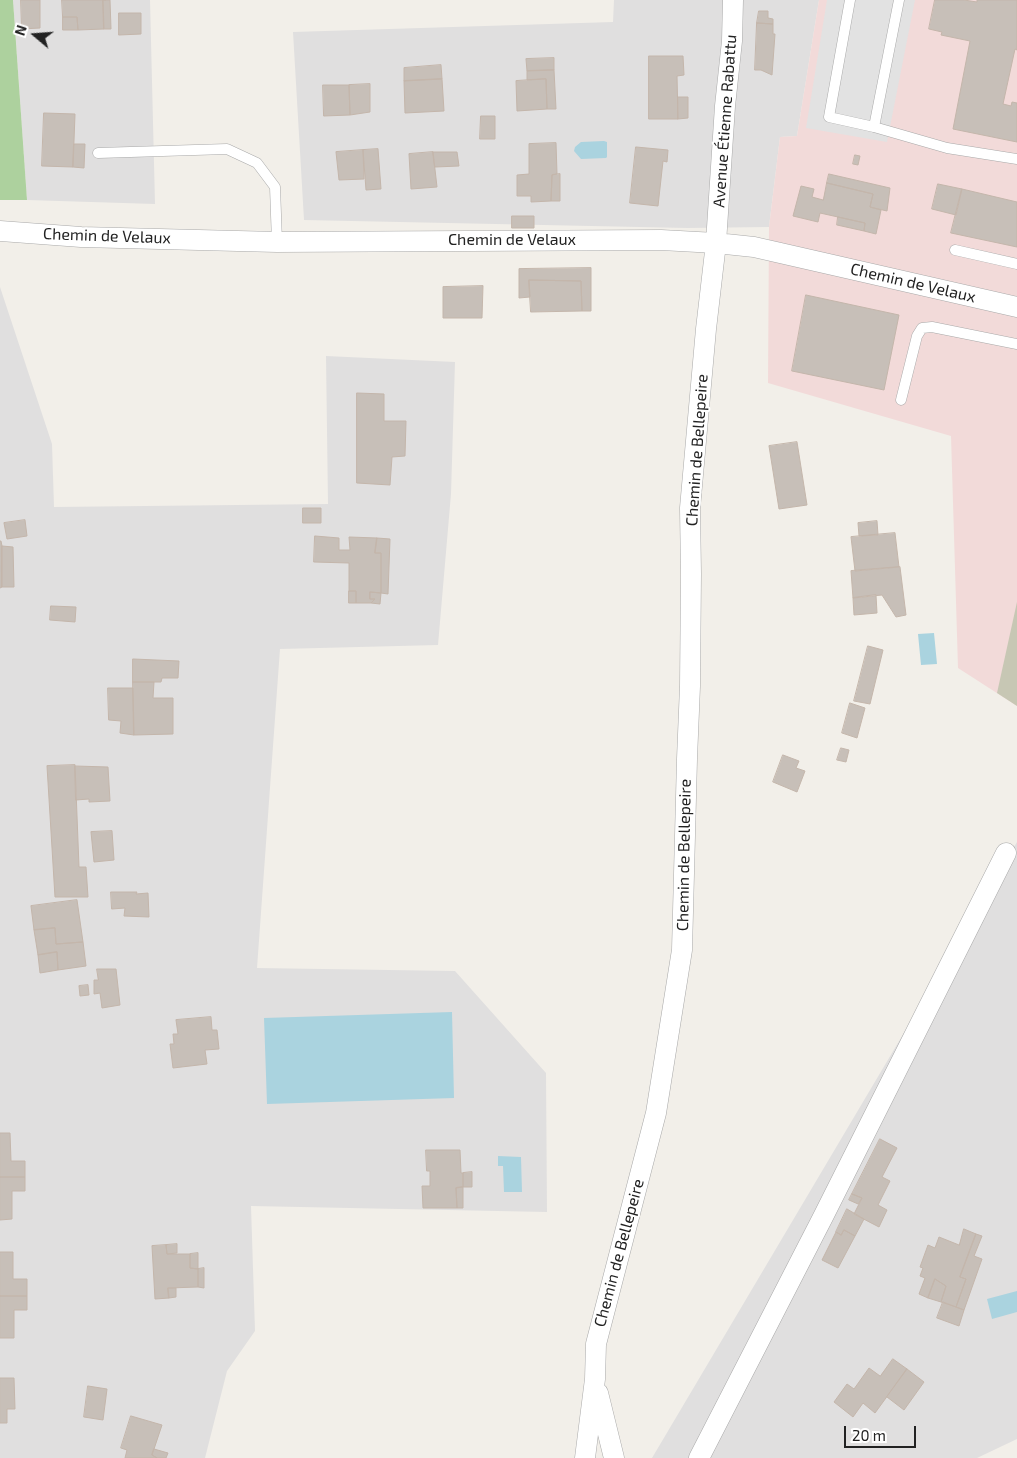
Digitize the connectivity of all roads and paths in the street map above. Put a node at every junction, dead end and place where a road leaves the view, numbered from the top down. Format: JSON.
{"nodes":[{"id":1,"x":733,"y":0,"type":"edge"},
{"id":2,"x":850,"y":0,"type":"edge"},
{"id":3,"x":899,"y":0,"type":"edge"},
{"id":4,"x":874,"y":127,"type":"junction"},
{"id":5,"x":98,"y":152,"type":"dead end"},
{"id":6,"x":1017,"y":159,"type":"edge"},
{"id":7,"x":0,"y":231,"type":"edge"},
{"id":8,"x":277,"y":242,"type":"junction"},
{"id":9,"x":716,"y":243,"type":"junction"},
{"id":10,"x":955,"y":250,"type":"dead end"},
{"id":11,"x":1017,"y":264,"type":"edge"},
{"id":12,"x":1017,"y":307,"type":"edge"},
{"id":13,"x":1017,"y":344,"type":"edge"},
{"id":14,"x":902,"y":400,"type":"dead end"},
{"id":15,"x":1006,"y":853,"type":"dead end"},
{"id":16,"x":595,"y":1379,"type":"junction"},
{"id":17,"x":585,"y":1458,"type":"edge"},
{"id":18,"x":614,"y":1458,"type":"edge"},
{"id":19,"x":698,"y":1458,"type":"edge"}],
"edges":[{"from":1,"to":9,"type":"street","name":"Avenue Étienne Rabattu"},
{"from":2,"to":4,"type":"lane"},
{"from":3,"to":4,"type":"lane"},
{"from":4,"to":6,"type":"lane"},
{"from":5,"to":8,"type":"lane"},
{"from":7,"to":8,"type":"street","name":"Chemin de Velaux"},
{"from":8,"to":9,"type":"street","name":"Chemin de Velaux"},
{"from":9,"to":12,"type":"street","name":"Chemin de Velaux"},
{"from":9,"to":16,"type":"street","name":"Chemin de Bellepeire"},
{"from":10,"to":11,"type":"lane"},
{"from":13,"to":14,"type":"lane"},
{"from":15,"to":19,"type":"street"},
{"from":16,"to":17,"type":"street","name":"Chemin de Bellepeire"},
{"from":16,"to":18,"type":"street"}]}
